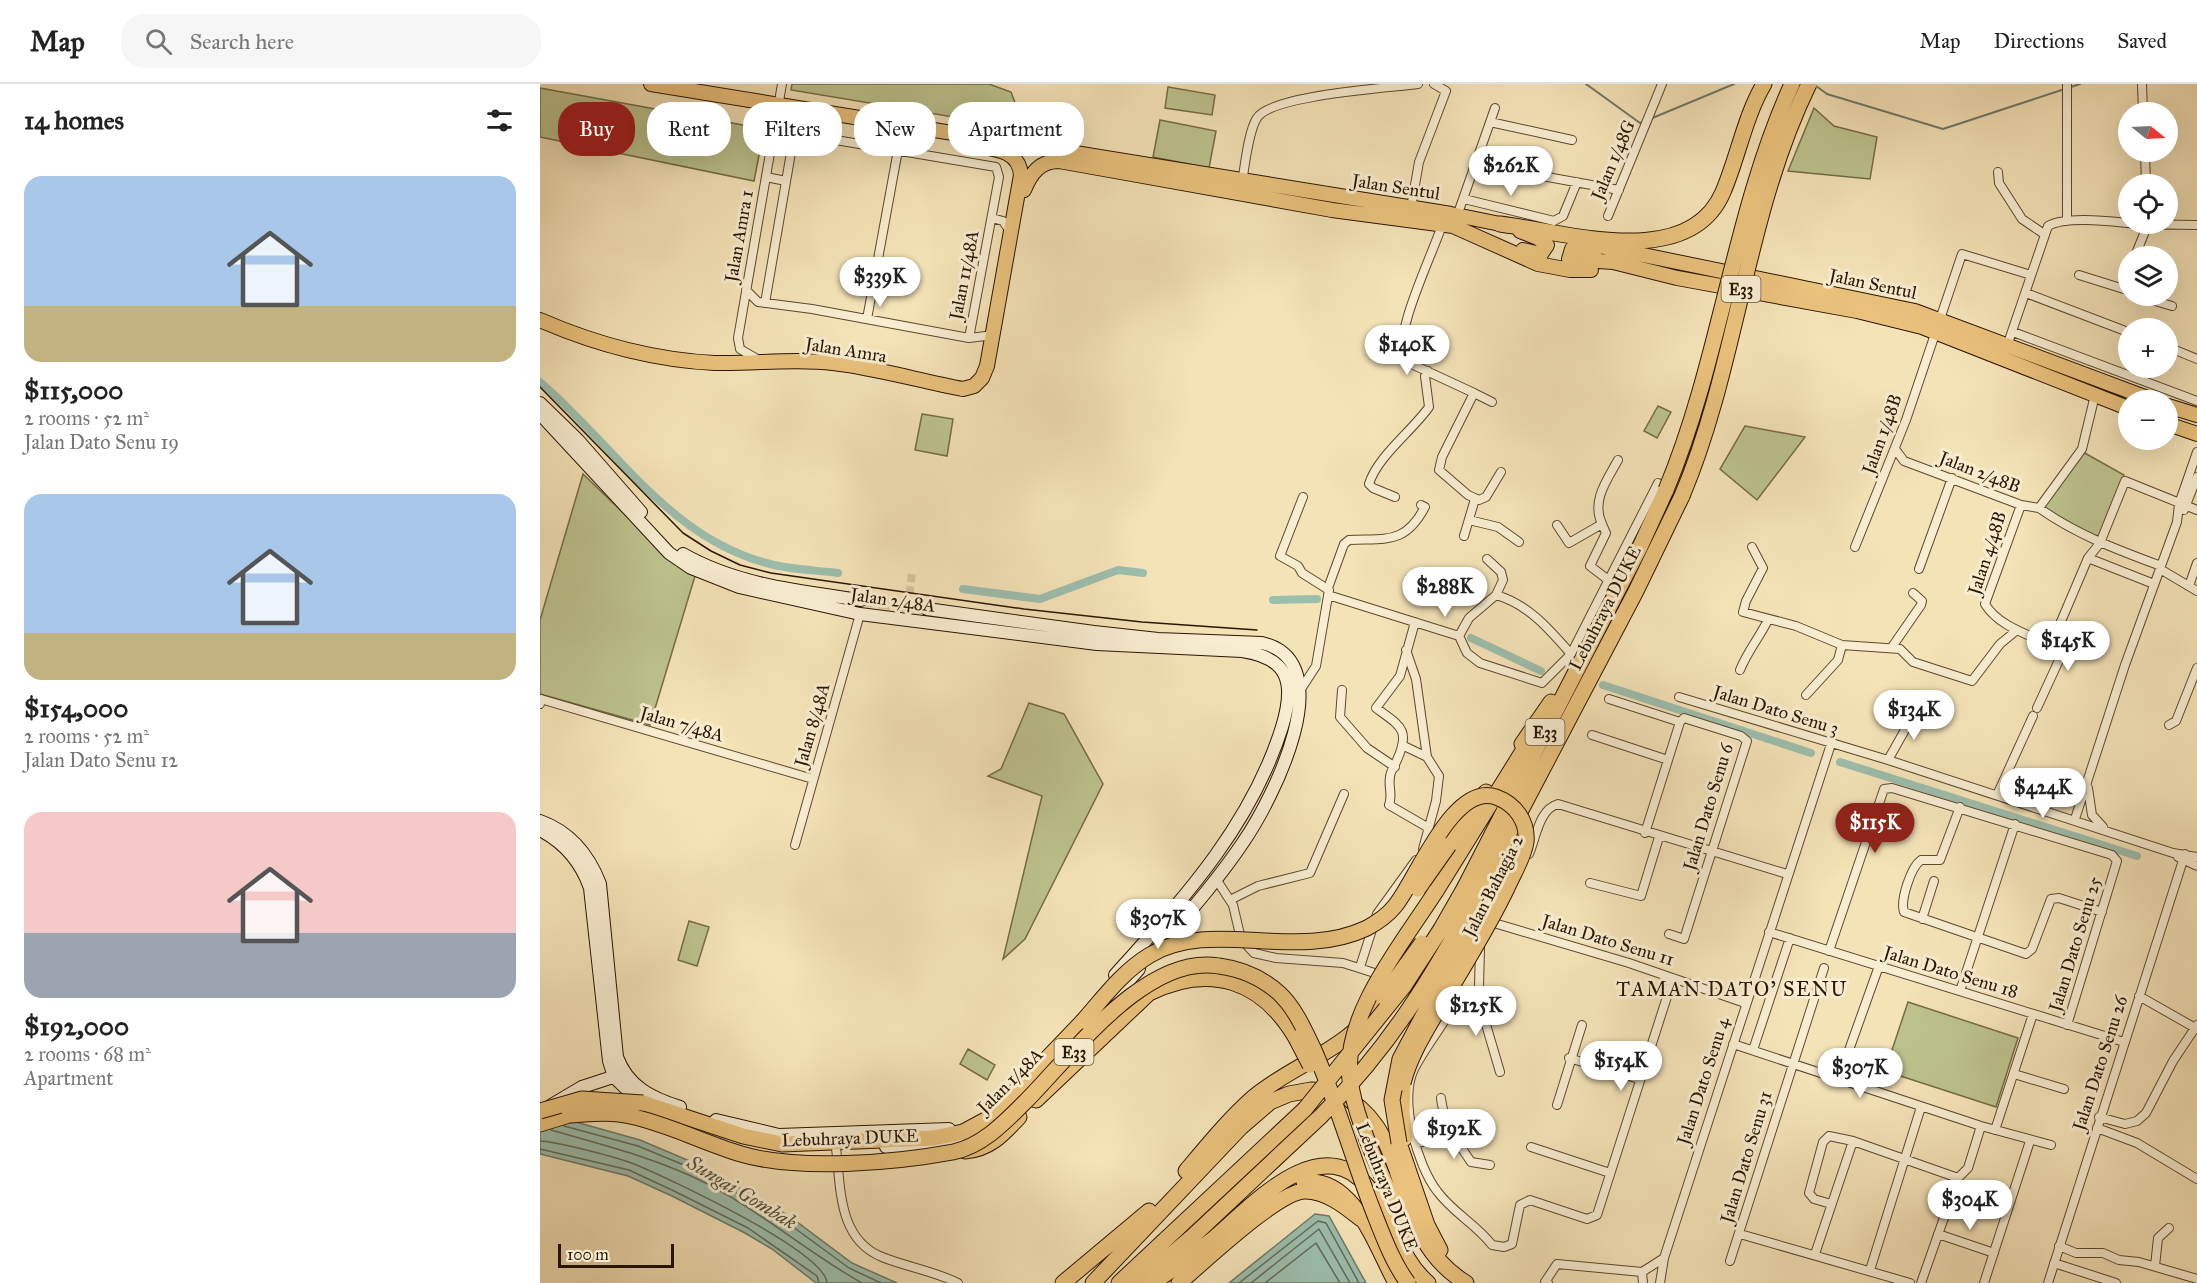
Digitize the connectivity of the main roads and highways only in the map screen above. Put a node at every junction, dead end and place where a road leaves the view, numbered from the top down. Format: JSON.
{"nodes":[{"id":1,"x":651,"y":84,"type":"edge"},
{"id":2,"x":1764,"y":84,"type":"edge"},
{"id":3,"x":1792,"y":84,"type":"edge"},
{"id":4,"x":1809,"y":84,"type":"edge"},
{"id":5,"x":675,"y":86,"type":"edge"},
{"id":6,"x":694,"y":88,"type":"edge"},
{"id":7,"x":944,"y":132,"type":"junction"},
{"id":8,"x":1015,"y":215,"type":"junction"},
{"id":9,"x":1451,"y":222,"type":"junction"},
{"id":10,"x":1500,"y":224,"type":"junction"},
{"id":11,"x":1689,"y":265,"type":"junction"},
{"id":12,"x":1682,"y":279,"type":"junction"},
{"id":13,"x":540,"y":320,"type":"edge"},
{"id":14,"x":1937,"y":325,"type":"junction"},
{"id":15,"x":540,"y":328,"type":"edge"},
{"id":16,"x":587,"y":340,"type":"junction"},
{"id":17,"x":2125,"y":390,"type":"edge"},
{"id":18,"x":540,"y":403,"type":"edge"},
{"id":19,"x":2118,"y":404,"type":"edge"},
{"id":20,"x":2178,"y":408,"type":"edge"},
{"id":21,"x":540,"y":414,"type":"edge"},
{"id":22,"x":2197,"y":415,"type":"edge"},
{"id":23,"x":2178,"y":427,"type":"edge"},
{"id":24,"x":2197,"y":434,"type":"edge"},
{"id":25,"x":861,"y":600,"type":"tunnel mouth"},
{"id":26,"x":927,"y":609,"type":"tunnel mouth"},
{"id":27,"x":1577,"y":655,"type":"junction"},
{"id":28,"x":1292,"y":673,"type":"junction"},
{"id":29,"x":1295,"y":690,"type":"junction"},
{"id":30,"x":540,"y":821,"type":"edge"},
{"id":31,"x":540,"y":830,"type":"edge"},
{"id":32,"x":1472,"y":892,"type":"junction"},
{"id":33,"x":1083,"y":1021,"type":"junction"},
{"id":34,"x":618,"y":1075,"type":"junction"},
{"id":35,"x":540,"y":1112,"type":"edge"},
{"id":36,"x":540,"y":1124,"type":"edge"},
{"id":37,"x":924,"y":1146,"type":"junction"},
{"id":38,"x":1349,"y":1149,"type":"junction"},
{"id":39,"x":1167,"y":1195,"type":"junction"},
{"id":40,"x":1262,"y":1196,"type":"junction"},
{"id":41,"x":1419,"y":1199,"type":"junction"},
{"id":42,"x":1362,"y":1218,"type":"junction"},
{"id":43,"x":1113,"y":1262,"type":"junction"},
{"id":44,"x":1419,"y":1281,"type":"edge"},
{"id":45,"x":1063,"y":1283,"type":"edge"},
{"id":46,"x":1093,"y":1283,"type":"edge"},
{"id":47,"x":1119,"y":1283,"type":"edge"},
{"id":48,"x":1138,"y":1283,"type":"edge"},
{"id":49,"x":1153,"y":1283,"type":"edge"},
{"id":50,"x":1179,"y":1283,"type":"edge"},
{"id":51,"x":1396,"y":1283,"type":"edge"},
{"id":52,"x":1439,"y":1283,"type":"edge"},
{"id":53,"x":1466,"y":1283,"type":"edge"}],
"edges":[{"from":1,"to":5,"type":"main road","name":"Jalan Sentul"},
{"from":2,"to":10,"type":"highway"},
{"from":3,"to":27,"type":"highway","name":"Lebuhraya DUKE","number":"E33","bridge":true},
{"from":4,"to":32,"type":"highway","name":"Lebuhraya DUKE","number":"E33","bridge":true},
{"from":5,"to":6,"type":"main road","name":"Jalan Sentul"},
{"from":6,"to":7,"type":"main road","name":"Jalan Sentul"},
{"from":7,"to":8,"type":"main road"},
{"from":7,"to":9,"type":"main road","name":"Jalan Sentul"},
{"from":8,"to":9,"type":"main road","name":"Jalan Sentul"},
{"from":8,"to":16,"type":"main road","name":"Jalan Amra"},
{"from":9,"to":10,"type":"main road","name":"Jalan Sentul"},
{"from":9,"to":10,"type":"main road"},
{"from":9,"to":12,"type":"main road","name":"Jalan Sentul"},
{"from":10,"to":11,"type":"main road","name":"Jalan Sentul"},
{"from":11,"to":12,"type":"main road"},
{"from":11,"to":14,"type":"main road","name":"Jalan Sentul"},
{"from":12,"to":14,"type":"main road","name":"Jalan Sentul"},
{"from":13,"to":16,"type":"main road","name":"Jalan Amra"},
{"from":14,"to":17,"type":"main road","name":"Jalan Sentul"},
{"from":14,"to":19,"type":"main road","name":"Jalan Sentul"},
{"from":15,"to":16,"type":"main road"},
{"from":18,"to":25,"type":"main road","name":"Jalan 2/48A"},
{"from":20,"to":22,"type":"main road"},
{"from":21,"to":28,"type":"main road","name":"Jalan 2/48A"},
{"from":23,"to":24,"type":"main road"},
{"from":26,"to":28,"type":"main road","name":"Jalan 2/48A"},
{"from":27,"to":32,"type":"highway","name":"Lebuhraya DUKE","number":"E33"},
{"from":27,"to":33,"type":"highway","bridge":true},
{"from":27,"to":52,"type":"highway","bridge":true},
{"from":28,"to":29,"type":"main road"},
{"from":29,"to":34,"type":"main road","name":"Jalan 1/48A"},
{"from":29,"to":37,"type":"main road","name":"Jalan 1/48A"},
{"from":30,"to":34,"type":"main road"},
{"from":31,"to":34,"type":"main road"},
{"from":32,"to":39,"type":"highway","bridge":true},
{"from":32,"to":41,"type":"highway","bridge":true},
{"from":32,"to":47,"type":"highway","name":"Lebuhraya DUKE","number":"E33","bridge":true},
{"from":32,"to":48,"type":"highway","name":"Lebuhraya DUKE","number":"E33","bridge":true},
{"from":33,"to":35,"type":"highway","name":"Lebuhraya DUKE","number":"E33","bridge":true},
{"from":33,"to":41,"type":"highway","bridge":true},
{"from":34,"to":35,"type":"main road","bridge":true},
{"from":34,"to":37,"type":"main road","name":"Jalan 1/48A"},
{"from":36,"to":38,"type":"highway","name":"Lebuhraya DUKE","number":"E33","bridge":true},
{"from":37,"to":38,"type":"highway","bridge":true},
{"from":38,"to":44,"type":"highway","name":"Lebuhraya DUKE","number":"E33","bridge":true},
{"from":39,"to":43,"type":"highway"},
{"from":39,"to":45,"type":"highway"},
{"from":40,"to":42,"type":"highway"},
{"from":40,"to":44,"type":"highway"},
{"from":40,"to":49,"type":"highway"},
{"from":41,"to":53,"type":"highway"},
{"from":42,"to":50,"type":"highway"},
{"from":42,"to":51,"type":"highway"},
{"from":43,"to":46,"type":"highway"},
{"from":43,"to":53,"type":"highway"}]}
